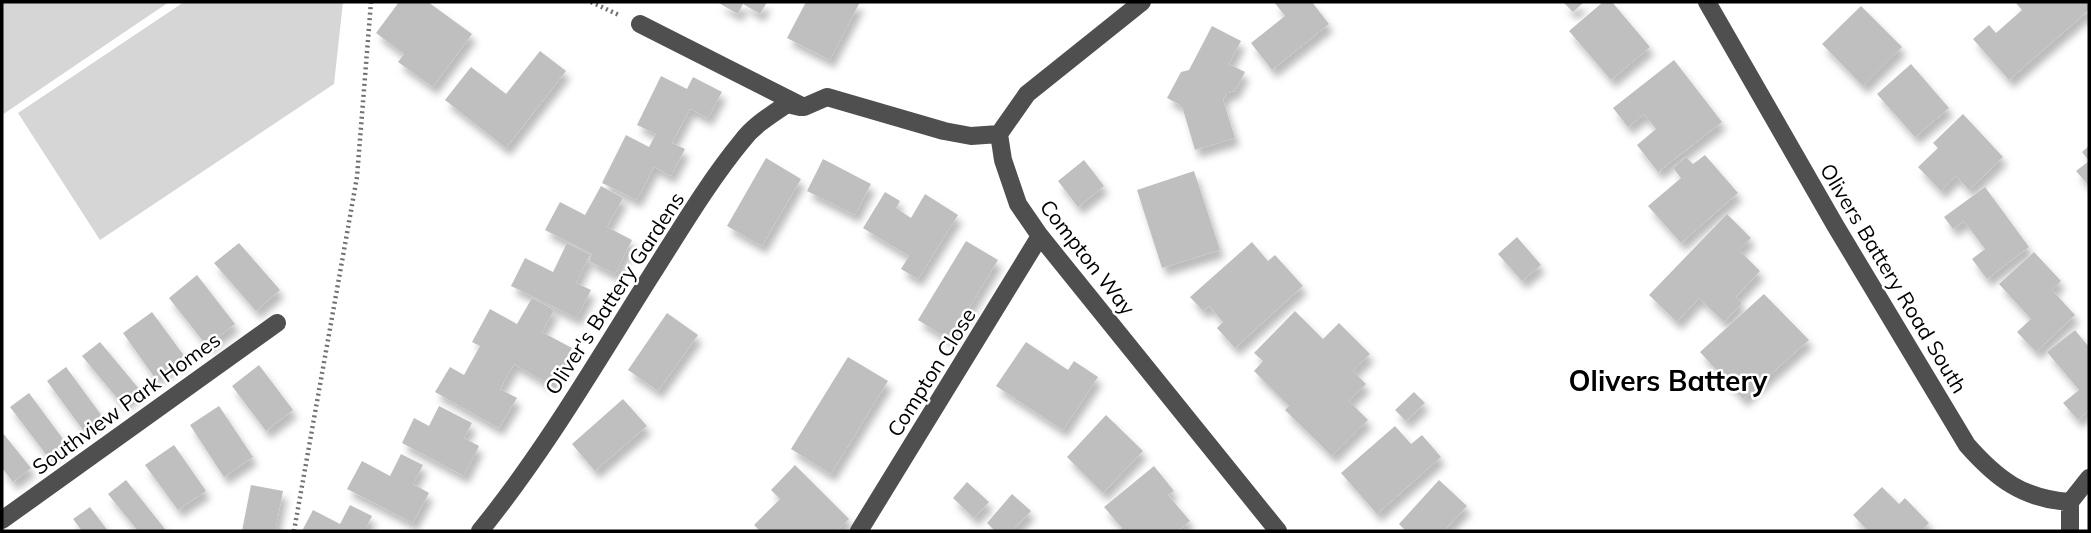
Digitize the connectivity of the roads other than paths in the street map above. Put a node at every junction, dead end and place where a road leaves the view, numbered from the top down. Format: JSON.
{"nodes":[{"id":1,"x":1142,"y":2,"type":"edge"},
{"id":2,"x":1708,"y":2,"type":"edge"},
{"id":3,"x":640,"y":24,"type":"dead end"},
{"id":4,"x":804,"y":107,"type":"junction"},
{"id":5,"x":999,"y":134,"type":"junction"},
{"id":6,"x":1041,"y":236,"type":"junction"},
{"id":7,"x":277,"y":323,"type":"dead end"},
{"id":8,"x":2089,"y":478,"type":"edge"},
{"id":9,"x":2070,"y":502,"type":"junction"},
{"id":10,"x":2,"y":520,"type":"edge"},
{"id":11,"x":480,"y":531,"type":"edge"},
{"id":12,"x":859,"y":531,"type":"edge"},
{"id":13,"x":1278,"y":531,"type":"edge"},
{"id":14,"x":2070,"y":531,"type":"edge"}],
"edges":[{"from":1,"to":5,"type":"street"},
{"from":2,"to":9,"type":"street","name":"Olivers Battery Road South"},
{"from":3,"to":4,"type":"street"},
{"from":4,"to":5,"type":"street"},
{"from":4,"to":11,"type":"street","name":"Oliver's Battery Gardens"},
{"from":5,"to":6,"type":"street","name":"Compton Way"},
{"from":6,"to":12,"type":"street","name":"Compton Close"},
{"from":6,"to":13,"type":"street","name":"Compton Way"},
{"from":7,"to":10,"type":"street","name":"Southview Park Homes"},
{"from":8,"to":9,"type":"street"},
{"from":9,"to":14,"type":"street"}]}
